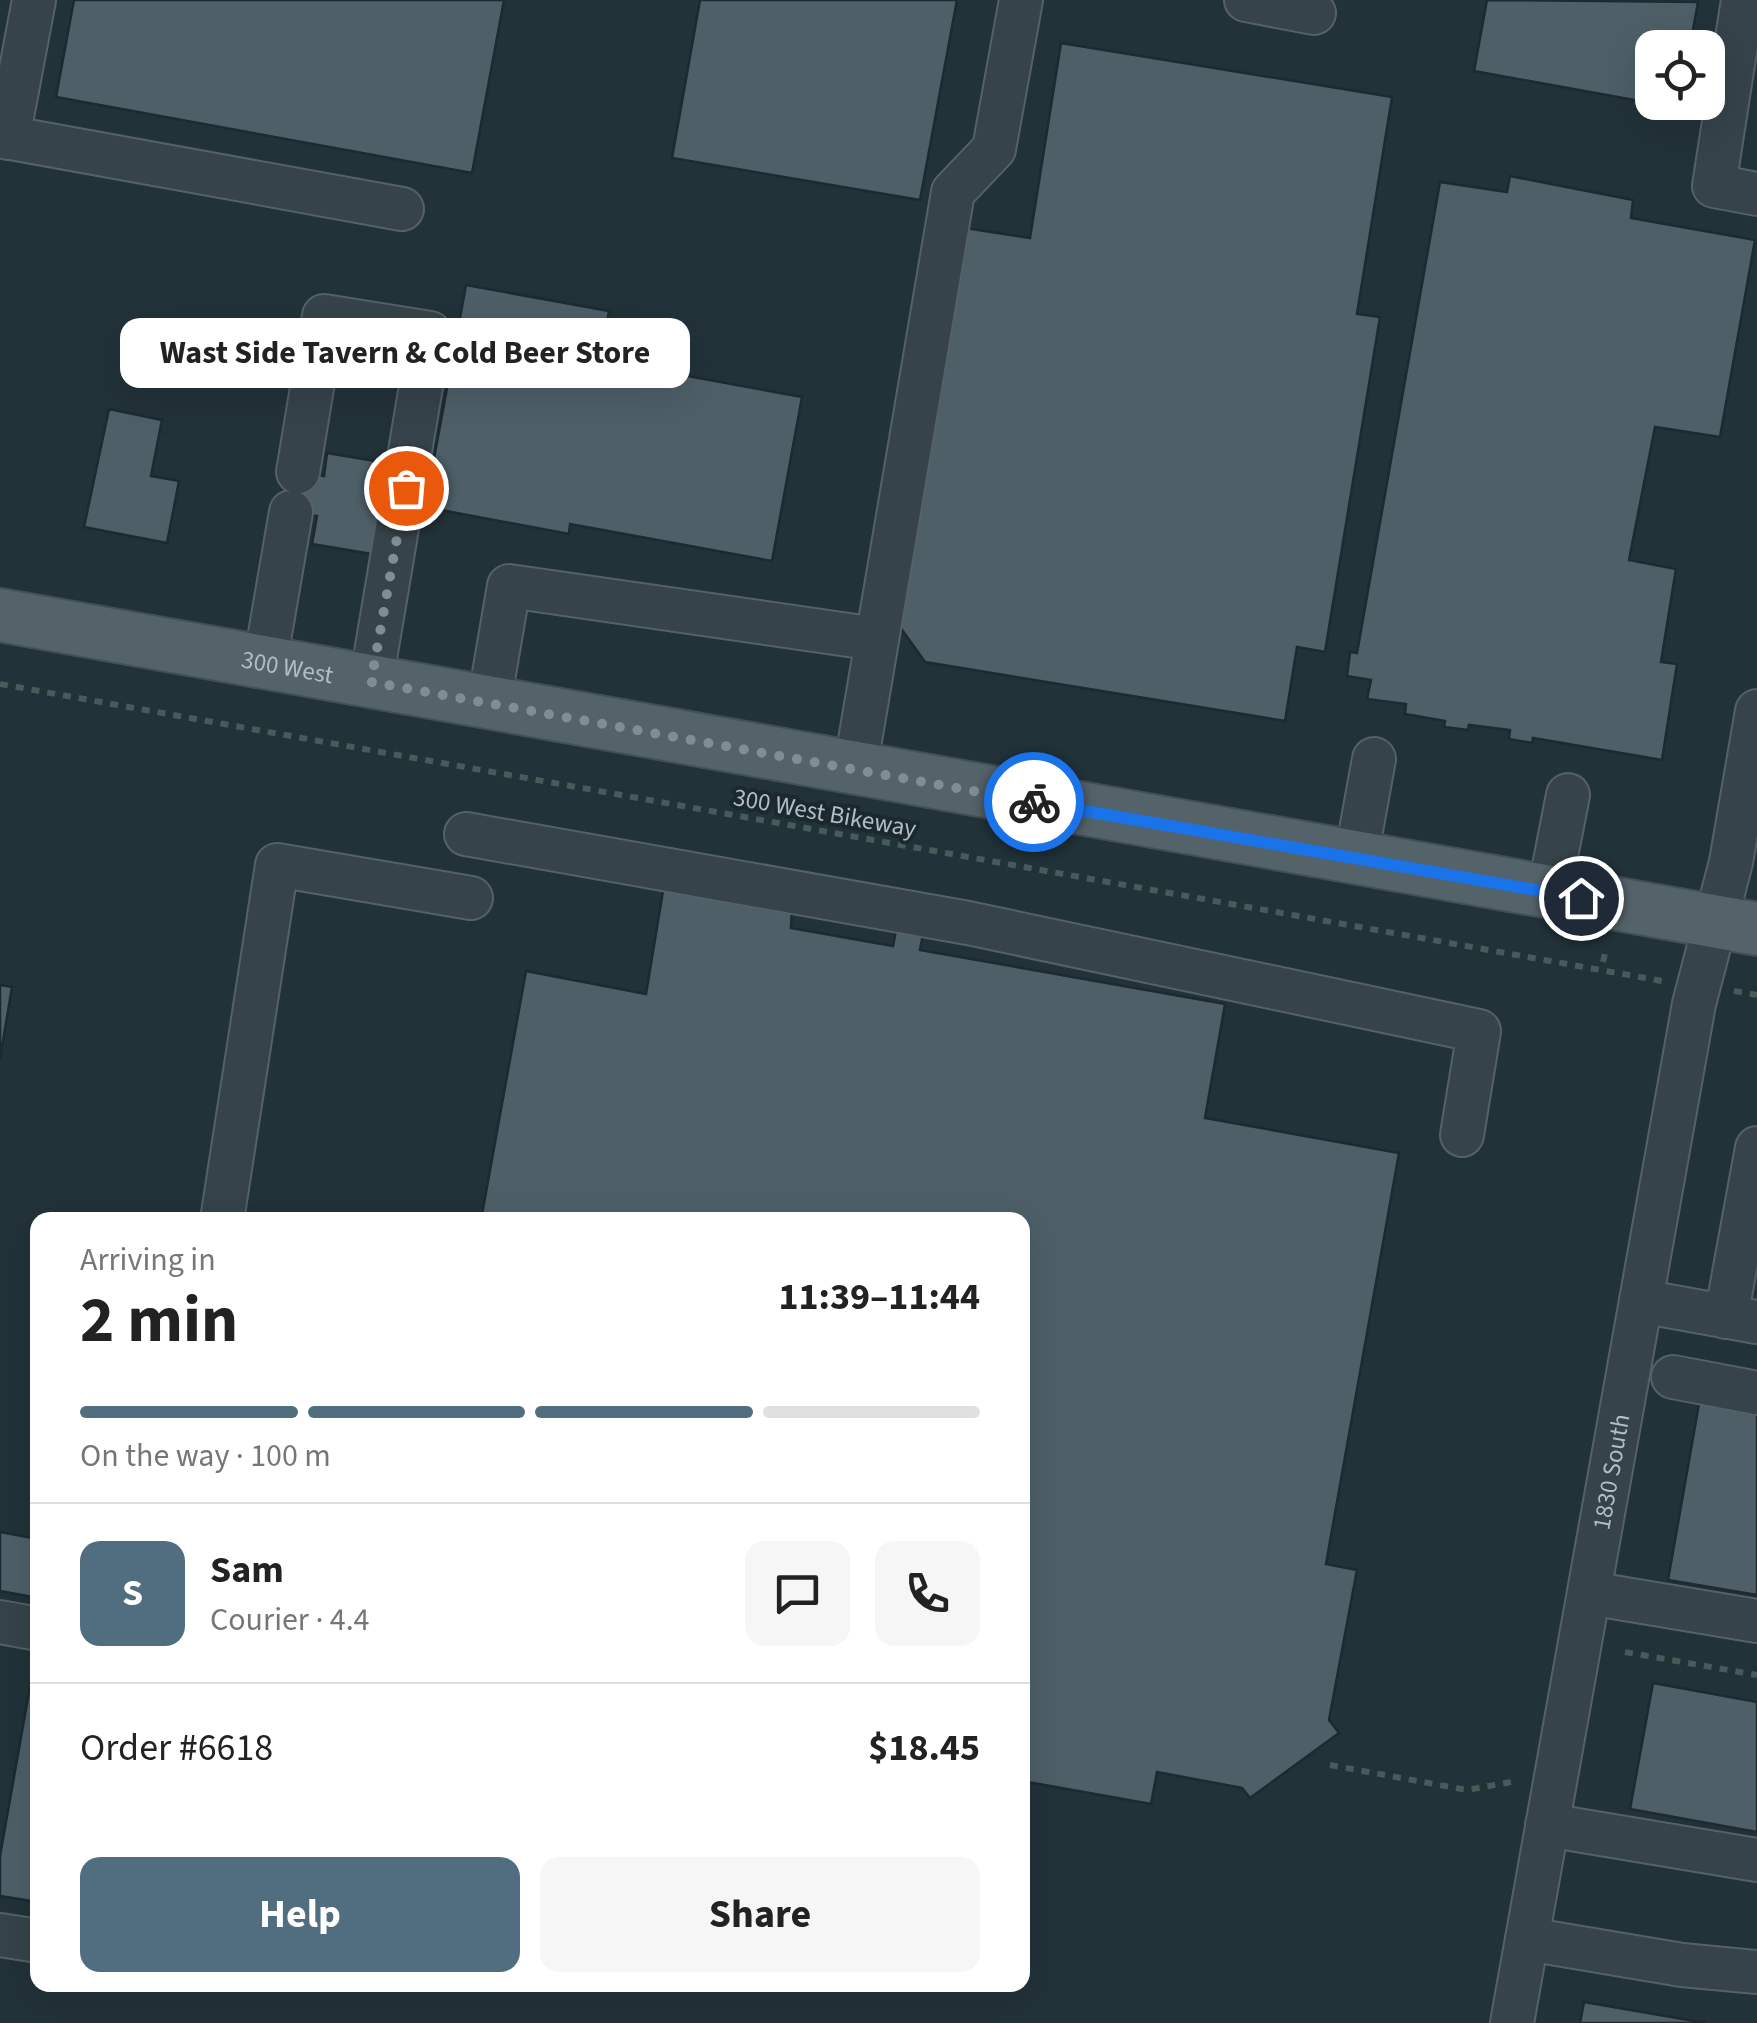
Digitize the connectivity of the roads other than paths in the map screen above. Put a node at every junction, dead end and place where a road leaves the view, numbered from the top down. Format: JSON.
{"nodes":[{"id":1,"x":34,"y":0,"type":"edge"},
{"id":2,"x":1021,"y":0,"type":"edge"},
{"id":3,"x":1246,"y":0,"type":"edge"},
{"id":4,"x":1744,"y":0,"type":"edge"},
{"id":5,"x":1314,"y":13,"type":"dead end"},
{"id":6,"x":4,"y":137,"type":"edge"},
{"id":7,"x":1757,"y":194,"type":"edge"},
{"id":8,"x":402,"y":209,"type":"dead end"},
{"id":9,"x":0,"y":615,"type":"edge"},
{"id":10,"x":876,"y":638,"type":"junction"},
{"id":11,"x":265,"y":663,"type":"junction"},
{"id":12,"x":371,"y":682,"type":"junction"},
{"id":13,"x":489,"y":703,"type":"junction"},
{"id":14,"x":1757,"y":710,"type":"edge"},
{"id":15,"x":1374,"y":759,"type":"dead end"},
{"id":16,"x":855,"y":770,"type":"junction"},
{"id":17,"x":1568,"y":795,"type":"dead end"},
{"id":18,"x":466,"y":834,"type":"dead end"},
{"id":19,"x":1356,"y":858,"type":"junction"},
{"id":20,"x":1549,"y":892,"type":"junction"},
{"id":21,"x":471,"y":898,"type":"dead end"},
{"id":22,"x":1736,"y":925,"type":"edge"},
{"id":23,"x":1462,"y":1135,"type":"dead end"},
{"id":24,"x":1757,"y":1148,"type":"edge"},
{"id":25,"x":223,"y":1212,"type":"edge"},
{"id":26,"x":1641,"y":1301,"type":"junction"},
{"id":27,"x":1742,"y":1320,"type":"edge"},
{"id":28,"x":1673,"y":1377,"type":"dead end"},
{"id":29,"x":1757,"y":1392,"type":"edge"},
{"id":30,"x":1589,"y":1593,"type":"junction"},
{"id":31,"x":0,"y":1622,"type":"edge"},
{"id":32,"x":1757,"y":1622,"type":"edge"},
{"id":33,"x":30,"y":1628,"type":"edge"},
{"id":34,"x":1547,"y":1825,"type":"junction"},
{"id":35,"x":1757,"y":1860,"type":"edge"},
{"id":36,"x":0,"y":1935,"type":"edge"},
{"id":37,"x":1527,"y":1938,"type":"junction"},
{"id":38,"x":30,"y":1940,"type":"edge"},
{"id":39,"x":1757,"y":1972,"type":"edge"},
{"id":40,"x":1512,"y":2023,"type":"edge"}],
"edges":[{"from":1,"to":6,"type":"street"},
{"from":2,"to":10,"type":"street"},
{"from":3,"to":5,"type":"street"},
{"from":4,"to":7,"type":"street"},
{"from":6,"to":8,"type":"street"},
{"from":9,"to":11,"type":"main road","name":"300 West"},
{"from":10,"to":13,"type":"street"},
{"from":10,"to":16,"type":"street"},
{"from":11,"to":12,"type":"main road","name":"300 West"},
{"from":11,"to":12,"type":"street"},
{"from":12,"to":13,"type":"main road","name":"300 West"},
{"from":13,"to":16,"type":"main road","name":"300 West"},
{"from":14,"to":22,"type":"street","name":"1830 South"},
{"from":15,"to":19,"type":"street"},
{"from":16,"to":19,"type":"main road","name":"300 West"},
{"from":17,"to":20,"type":"street"},
{"from":18,"to":23,"type":"street"},
{"from":19,"to":20,"type":"main road","name":"300 West"},
{"from":20,"to":22,"type":"main road","name":"300 West"},
{"from":21,"to":25,"type":"street"},
{"from":22,"to":26,"type":"street","name":"1830 South"},
{"from":24,"to":27,"type":"street"},
{"from":26,"to":27,"type":"street"},
{"from":26,"to":30,"type":"street","name":"1830 South"},
{"from":28,"to":29,"type":"street"},
{"from":30,"to":32,"type":"street"},
{"from":30,"to":34,"type":"street","name":"1830 South"},
{"from":31,"to":33,"type":"street"},
{"from":34,"to":35,"type":"street"},
{"from":34,"to":37,"type":"street","name":"1830 South"},
{"from":36,"to":38,"type":"street"},
{"from":37,"to":39,"type":"street"},
{"from":37,"to":40,"type":"street","name":"1830 South"}]}
